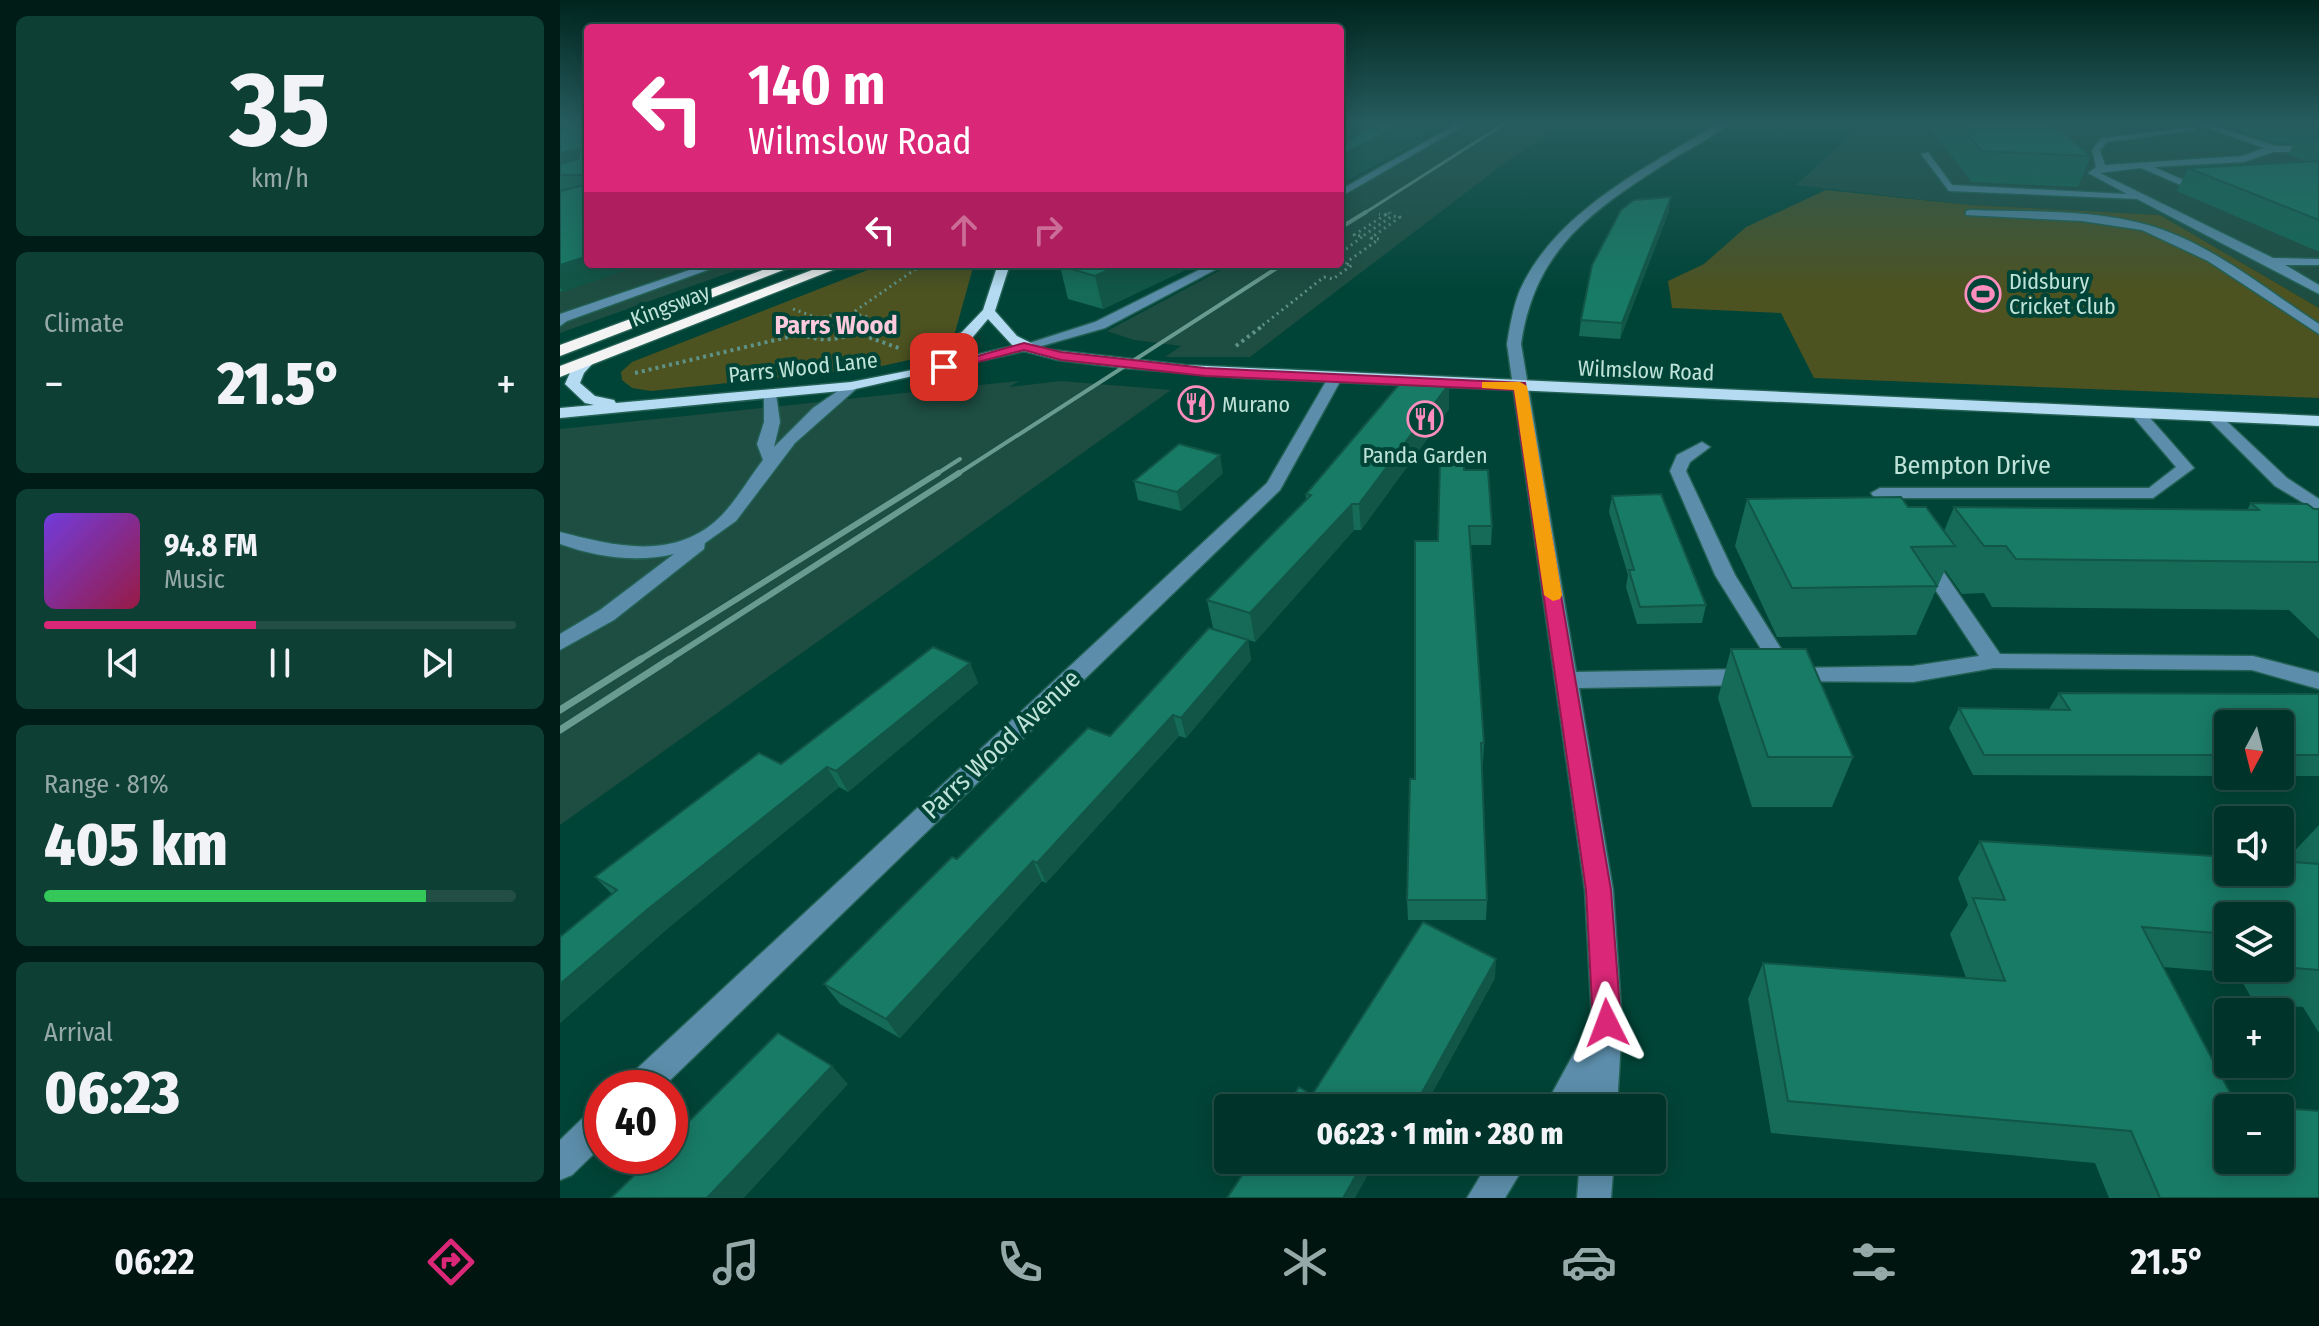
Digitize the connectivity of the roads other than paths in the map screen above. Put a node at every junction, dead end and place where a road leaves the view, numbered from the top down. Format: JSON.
{"nodes":[{"id":1,"x":1368,"y":178,"type":"edge"},
{"id":2,"x":1642,"y":178,"type":"edge"},
{"id":3,"x":1942,"y":178,"type":"edge"},
{"id":4,"x":2103,"y":178,"type":"edge"},
{"id":5,"x":2170,"y":178,"type":"edge"},
{"id":6,"x":2183,"y":183,"type":"dead end"},
{"id":7,"x":1344,"y":192,"type":"edge"},
{"id":8,"x":2141,"y":197,"type":"junction"},
{"id":9,"x":1970,"y":213,"type":"dead end"},
{"id":10,"x":2270,"y":261,"type":"junction"},
{"id":11,"x":2319,"y":262,"type":"edge"},
{"id":12,"x":706,"y":268,"type":"edge"},
{"id":13,"x":781,"y":268,"type":"edge"},
{"id":14,"x":830,"y":268,"type":"edge"},
{"id":15,"x":1003,"y":268,"type":"edge"},
{"id":16,"x":1212,"y":268,"type":"edge"},
{"id":17,"x":2319,"y":290,"type":"edge"},
{"id":18,"x":989,"y":311,"type":"junction"},
{"id":19,"x":560,"y":322,"type":"edge"},
{"id":20,"x":2319,"y":330,"type":"edge"},
{"id":21,"x":1024,"y":347,"type":"junction"},
{"id":22,"x":560,"y":351,"type":"edge"},
{"id":23,"x":589,"y":360,"type":"junction"},
{"id":24,"x":560,"y":372,"type":"edge"},
{"id":25,"x":1335,"y":378,"type":"junction"},
{"id":26,"x":882,"y":381,"type":"junction"},
{"id":27,"x":851,"y":386,"type":"junction"},
{"id":28,"x":1520,"y":386,"type":"junction"},
{"id":29,"x":769,"y":394,"type":"junction"},
{"id":30,"x":632,"y":406,"type":"junction"},
{"id":31,"x":560,"y":413,"type":"edge"},
{"id":32,"x":2138,"y":413,"type":"junction"},
{"id":33,"x":2214,"y":417,"type":"junction"},
{"id":34,"x":2319,"y":421,"type":"edge"},
{"id":35,"x":1702,"y":447,"type":"dead end"},
{"id":36,"x":771,"y":460,"type":"junction"},
{"id":37,"x":2319,"y":507,"type":"edge"},
{"id":38,"x":722,"y":525,"type":"junction"},
{"id":39,"x":560,"y":538,"type":"edge"},
{"id":40,"x":560,"y":643,"type":"edge"},
{"id":41,"x":1994,"y":661,"type":"junction"},
{"id":42,"x":1786,"y":676,"type":"junction"},
{"id":43,"x":1566,"y":680,"type":"junction"},
{"id":44,"x":2319,"y":681,"type":"edge"},
{"id":45,"x":1607,"y":1023,"type":"junction"},
{"id":46,"x":658,"y":1070,"type":"edge"},
{"id":47,"x":1568,"y":1094,"type":"edge"},
{"id":48,"x":1602,"y":1094,"type":"edge"},
{"id":49,"x":584,"y":1140,"type":"edge"},
{"id":50,"x":560,"y":1163,"type":"edge"},
{"id":51,"x":1501,"y":1174,"type":"edge"},
{"id":52,"x":1596,"y":1174,"type":"edge"},
{"id":53,"x":1484,"y":1198,"type":"edge"},
{"id":54,"x":1594,"y":1198,"type":"edge"}],
"edges":[{"from":1,"to":7,"type":"street"},
{"from":2,"to":28,"type":"street"},
{"from":3,"to":8,"type":"street"},
{"from":4,"to":8,"type":"street"},
{"from":5,"to":6,"type":"street"},
{"from":8,"to":10,"type":"street"},
{"from":9,"to":20,"type":"street"},
{"from":10,"to":11,"type":"street"},
{"from":10,"to":17,"type":"street"},
{"from":12,"to":19,"type":"street"},
{"from":13,"to":22,"type":"highway","name":"Kingsway"},
{"from":14,"to":23,"type":"highway","name":"Kingsway"},
{"from":15,"to":18,"type":"main road"},
{"from":16,"to":21,"type":"street"},
{"from":18,"to":21,"type":"main road","name":"Wilmslow Road"},
{"from":18,"to":26,"type":"main road"},
{"from":21,"to":25,"type":"main road","name":"Wilmslow Road"},
{"from":21,"to":26,"type":"main road","name":"Parrs Wood Lane"},
{"from":23,"to":24,"type":"highway","name":"Kingsway"},
{"from":23,"to":30,"type":"main road","name":"Parrs Wood Lane"},
{"from":25,"to":28,"type":"main road","name":"Wilmslow Road"},
{"from":25,"to":46,"type":"street","name":"Parrs Wood Avenue"},
{"from":26,"to":27,"type":"main road","name":"Parrs Wood Lane"},
{"from":27,"to":29,"type":"main road","name":"Parrs Wood Lane"},
{"from":27,"to":36,"type":"street"},
{"from":28,"to":32,"type":"main road","name":"Wilmslow Road"},
{"from":28,"to":43,"type":"street"},
{"from":29,"to":30,"type":"main road","name":"Parrs Wood Lane"},
{"from":29,"to":36,"type":"street"},
{"from":30,"to":31,"type":"main road","name":"Parrs Wood Lane"},
{"from":32,"to":33,"type":"main road","name":"Wilmslow Road"},
{"from":32,"to":41,"type":"street","name":"Bempton Drive"},
{"from":33,"to":34,"type":"main road","name":"Wilmslow Road"},
{"from":33,"to":37,"type":"street"},
{"from":35,"to":42,"type":"street"},
{"from":36,"to":38,"type":"street"},
{"from":38,"to":39,"type":"street"},
{"from":38,"to":40,"type":"street"},
{"from":41,"to":42,"type":"street"},
{"from":41,"to":44,"type":"street"},
{"from":42,"to":43,"type":"street"},
{"from":43,"to":45,"type":"street"},
{"from":45,"to":47,"type":"street"},
{"from":45,"to":48,"type":"street"},
{"from":49,"to":50,"type":"street"},
{"from":51,"to":53,"type":"street"},
{"from":52,"to":54,"type":"street"}]}
